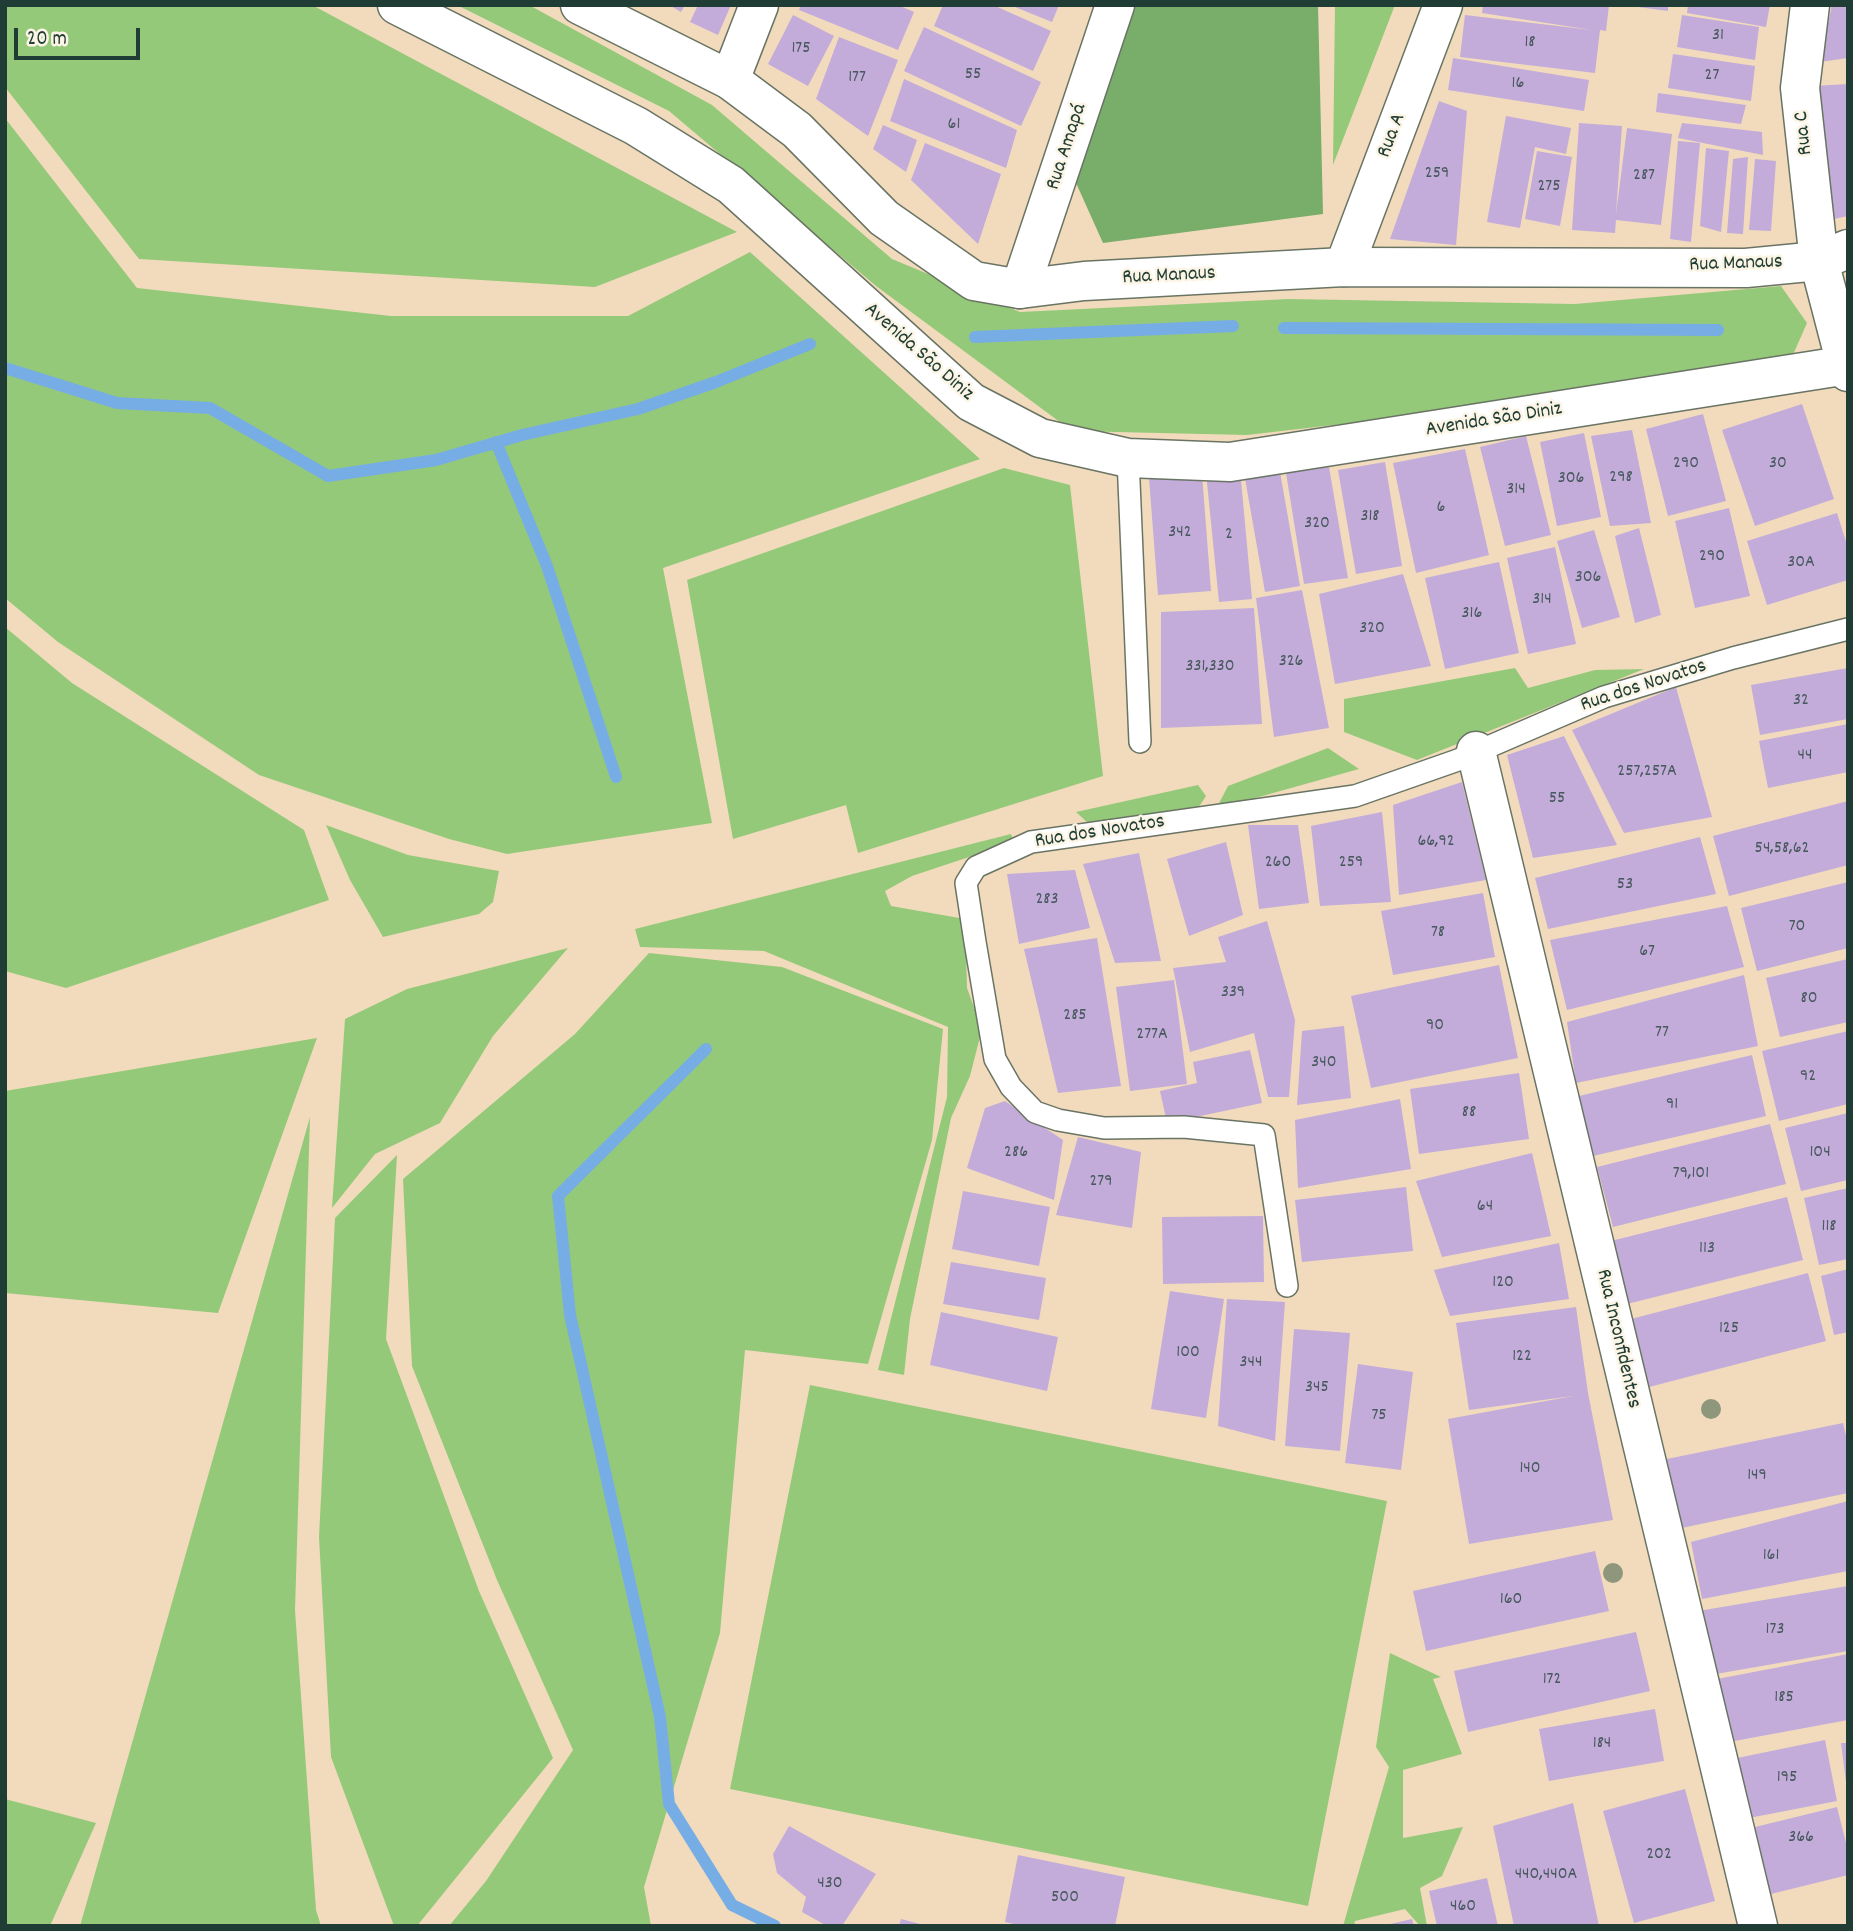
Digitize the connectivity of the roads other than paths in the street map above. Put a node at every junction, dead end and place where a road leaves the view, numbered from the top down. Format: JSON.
{"nodes":[{"id":1,"x":397,"y":5,"type":"edge"},
{"id":2,"x":580,"y":5,"type":"edge"},
{"id":3,"x":759,"y":5,"type":"edge"},
{"id":4,"x":1115,"y":5,"type":"edge"},
{"id":5,"x":1443,"y":5,"type":"edge"},
{"id":6,"x":1810,"y":5,"type":"edge"},
{"id":7,"x":730,"y":80,"type":"junction"},
{"id":8,"x":1834,"y":255,"type":"edge"},
{"id":9,"x":1344,"y":267,"type":"junction"},
{"id":10,"x":1020,"y":289,"type":"junction"},
{"id":11,"x":1847,"y":368,"type":"edge"},
{"id":12,"x":1128,"y":458,"type":"junction"},
{"id":13,"x":1848,"y":629,"type":"edge"},
{"id":14,"x":1140,"y":742,"type":"dead end"},
{"id":15,"x":1476,"y":751,"type":"junction"},
{"id":16,"x":1287,"y":1286,"type":"dead end"},
{"id":17,"x":1758,"y":1926,"type":"edge"}],
"edges":[{"from":1,"to":12,"type":"street","name":"Avenida São Diniz"},
{"from":2,"to":7,"type":"street","name":"Rua Manaus"},
{"from":3,"to":7,"type":"street"},
{"from":4,"to":10,"type":"street","name":"Rua Amapá"},
{"from":5,"to":9,"type":"street","name":"Rua A"},
{"from":6,"to":8,"type":"street","name":"Rua C"},
{"from":7,"to":10,"type":"street","name":"Rua Manaus"},
{"from":8,"to":9,"type":"street","name":"Rua Manaus"},
{"from":8,"to":11,"type":"street","name":"Rua C"},
{"from":9,"to":10,"type":"street","name":"Rua Manaus"},
{"from":11,"to":12,"type":"street","name":"Avenida São Diniz"},
{"from":12,"to":14,"type":"lane"},
{"from":13,"to":15,"type":"lane","name":"Rua dos Novatos"},
{"from":15,"to":16,"type":"lane","name":"Rua dos Novatos"},
{"from":15,"to":17,"type":"street","name":"Rua Inconfidentes"}]}
